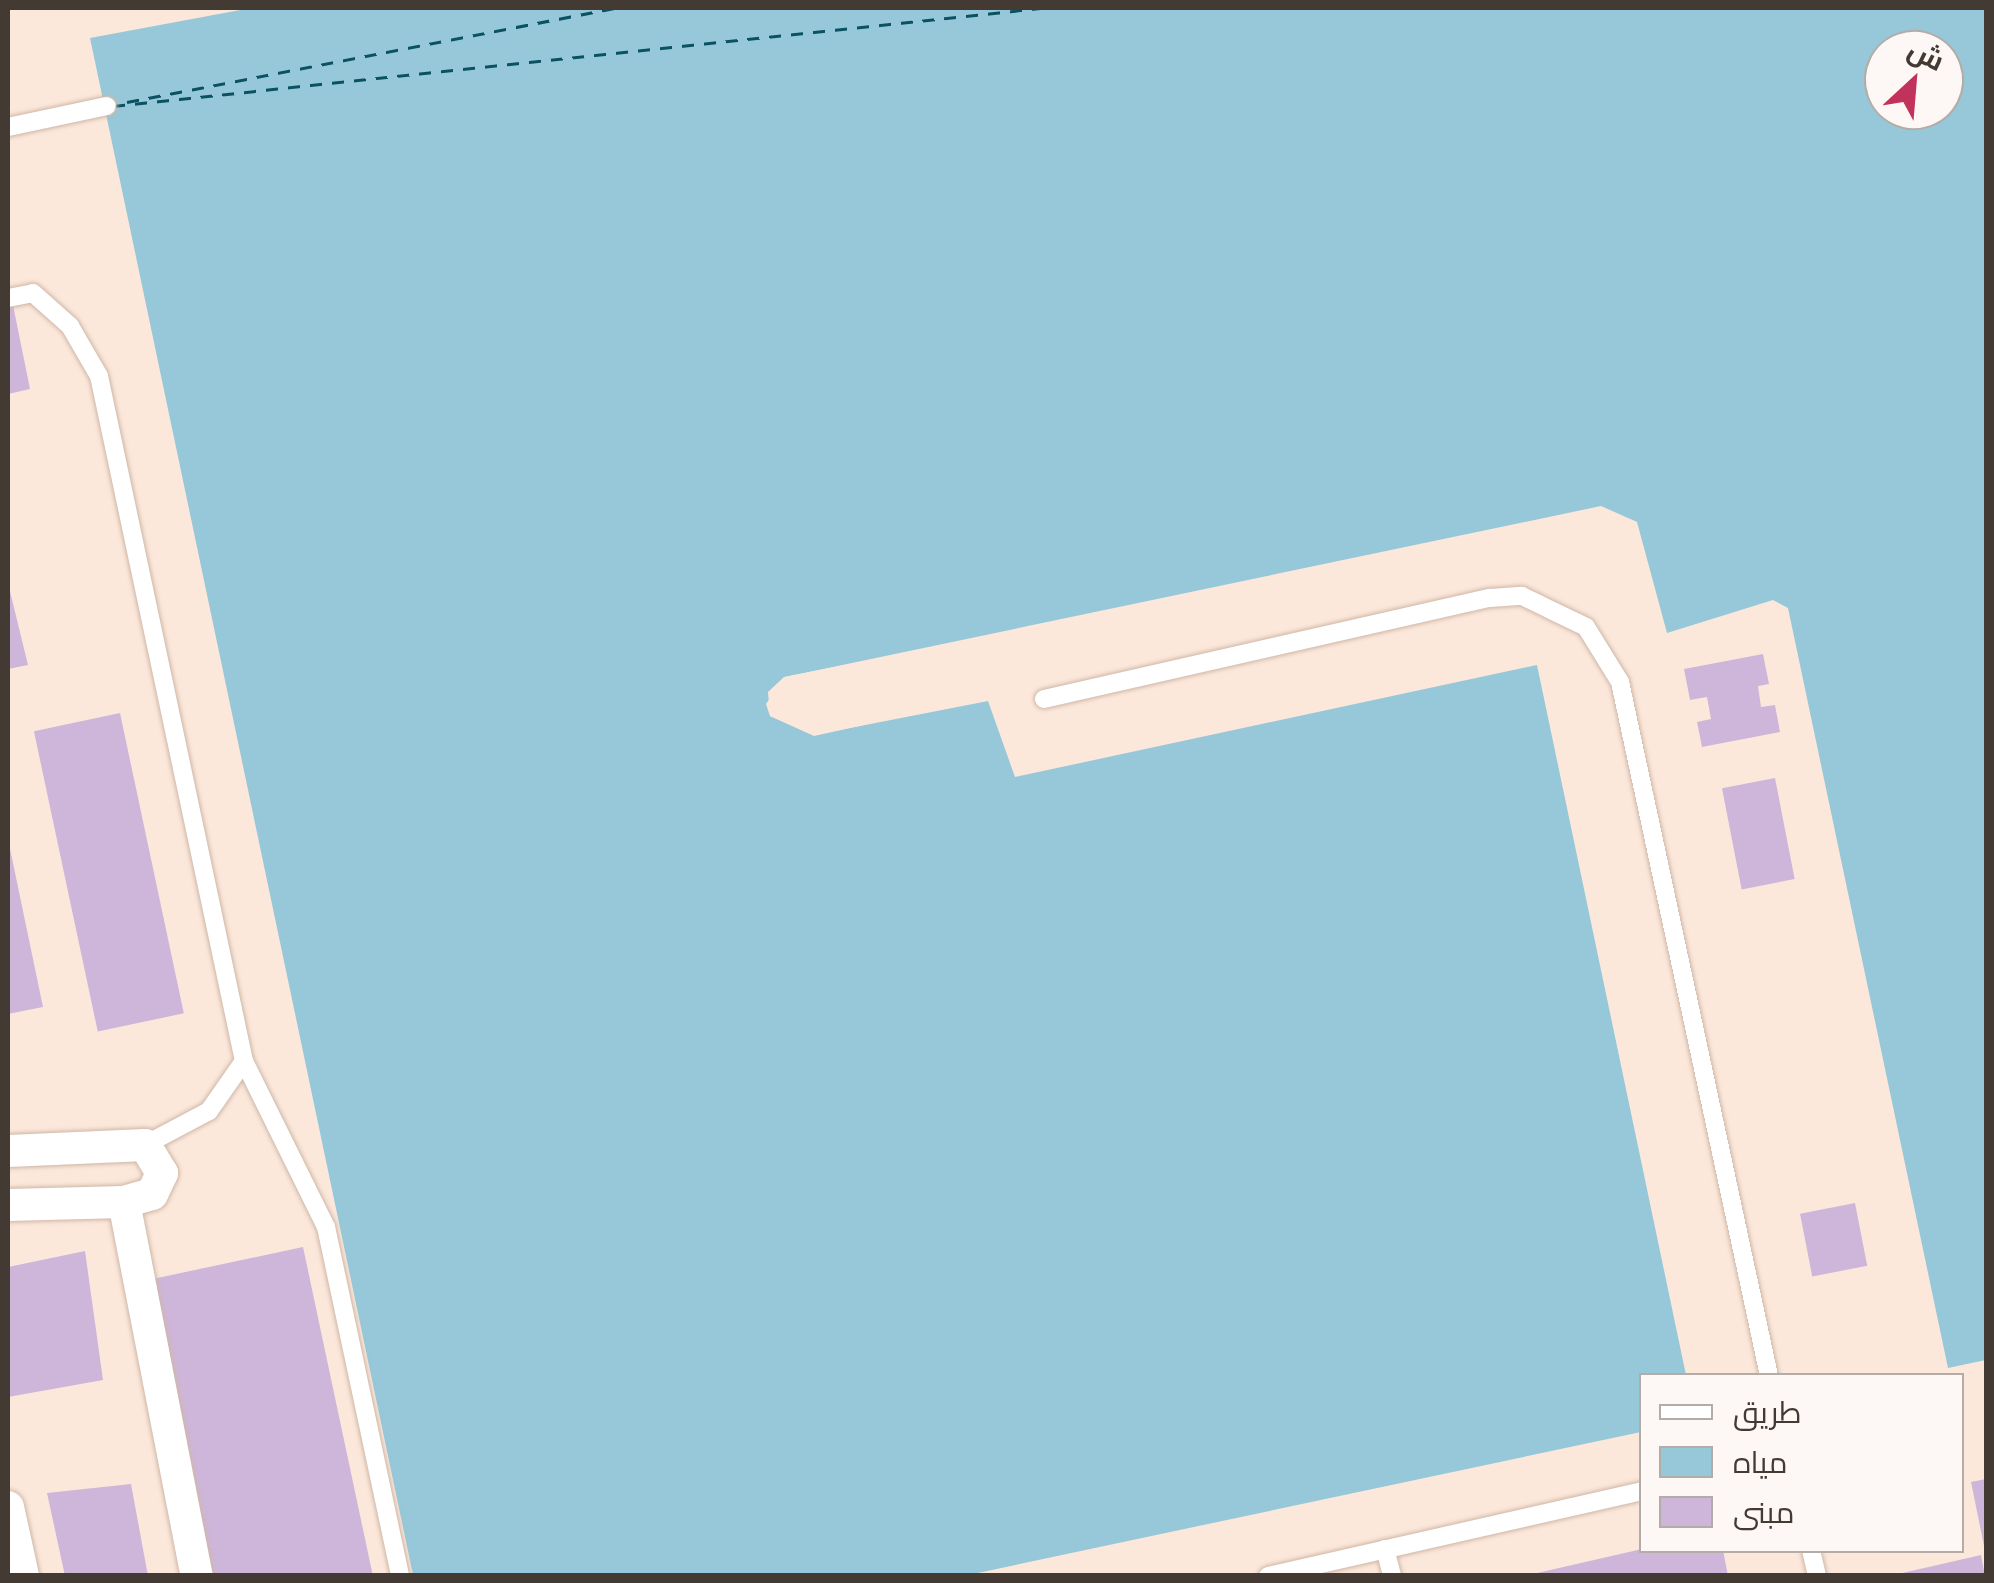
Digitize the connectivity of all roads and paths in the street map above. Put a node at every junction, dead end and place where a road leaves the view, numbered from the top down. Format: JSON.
{"nodes":[{"id":1,"x":107,"y":106,"type":"dead end"},
{"id":2,"x":8,"y":127,"type":"edge"},
{"id":3,"x":8,"y":298,"type":"edge"},
{"id":4,"x":1044,"y":699,"type":"dead end"},
{"id":5,"x":244,"y":1061,"type":"junction"},
{"id":6,"x":145,"y":1145,"type":"junction"},
{"id":7,"x":8,"y":1151,"type":"edge"},
{"id":8,"x":124,"y":1202,"type":"junction"},
{"id":9,"x":8,"y":1205,"type":"edge"},
{"id":10,"x":1768,"y":1373,"type":"edge"},
{"id":11,"x":1639,"y":1492,"type":"edge"},
{"id":12,"x":8,"y":1507,"type":"edge"},
{"id":13,"x":1385,"y":1549,"type":"junction"},
{"id":14,"x":23,"y":1576,"type":"edge"},
{"id":15,"x":197,"y":1576,"type":"edge"},
{"id":16,"x":400,"y":1576,"type":"edge"},
{"id":17,"x":1268,"y":1576,"type":"edge"},
{"id":18,"x":1392,"y":1576,"type":"edge"}],
"edges":[{"from":1,"to":2,"type":"lane"},
{"from":3,"to":5,"type":"lane"},
{"from":4,"to":10,"type":"lane"},
{"from":5,"to":6,"type":"lane"},
{"from":5,"to":16,"type":"lane"},
{"from":6,"to":7,"type":"street"},
{"from":6,"to":8,"type":"street"},
{"from":8,"to":9,"type":"street"},
{"from":8,"to":15,"type":"street"},
{"from":11,"to":13,"type":"lane"},
{"from":12,"to":14,"type":"street"},
{"from":13,"to":17,"type":"lane"},
{"from":13,"to":18,"type":"lane"}]}
